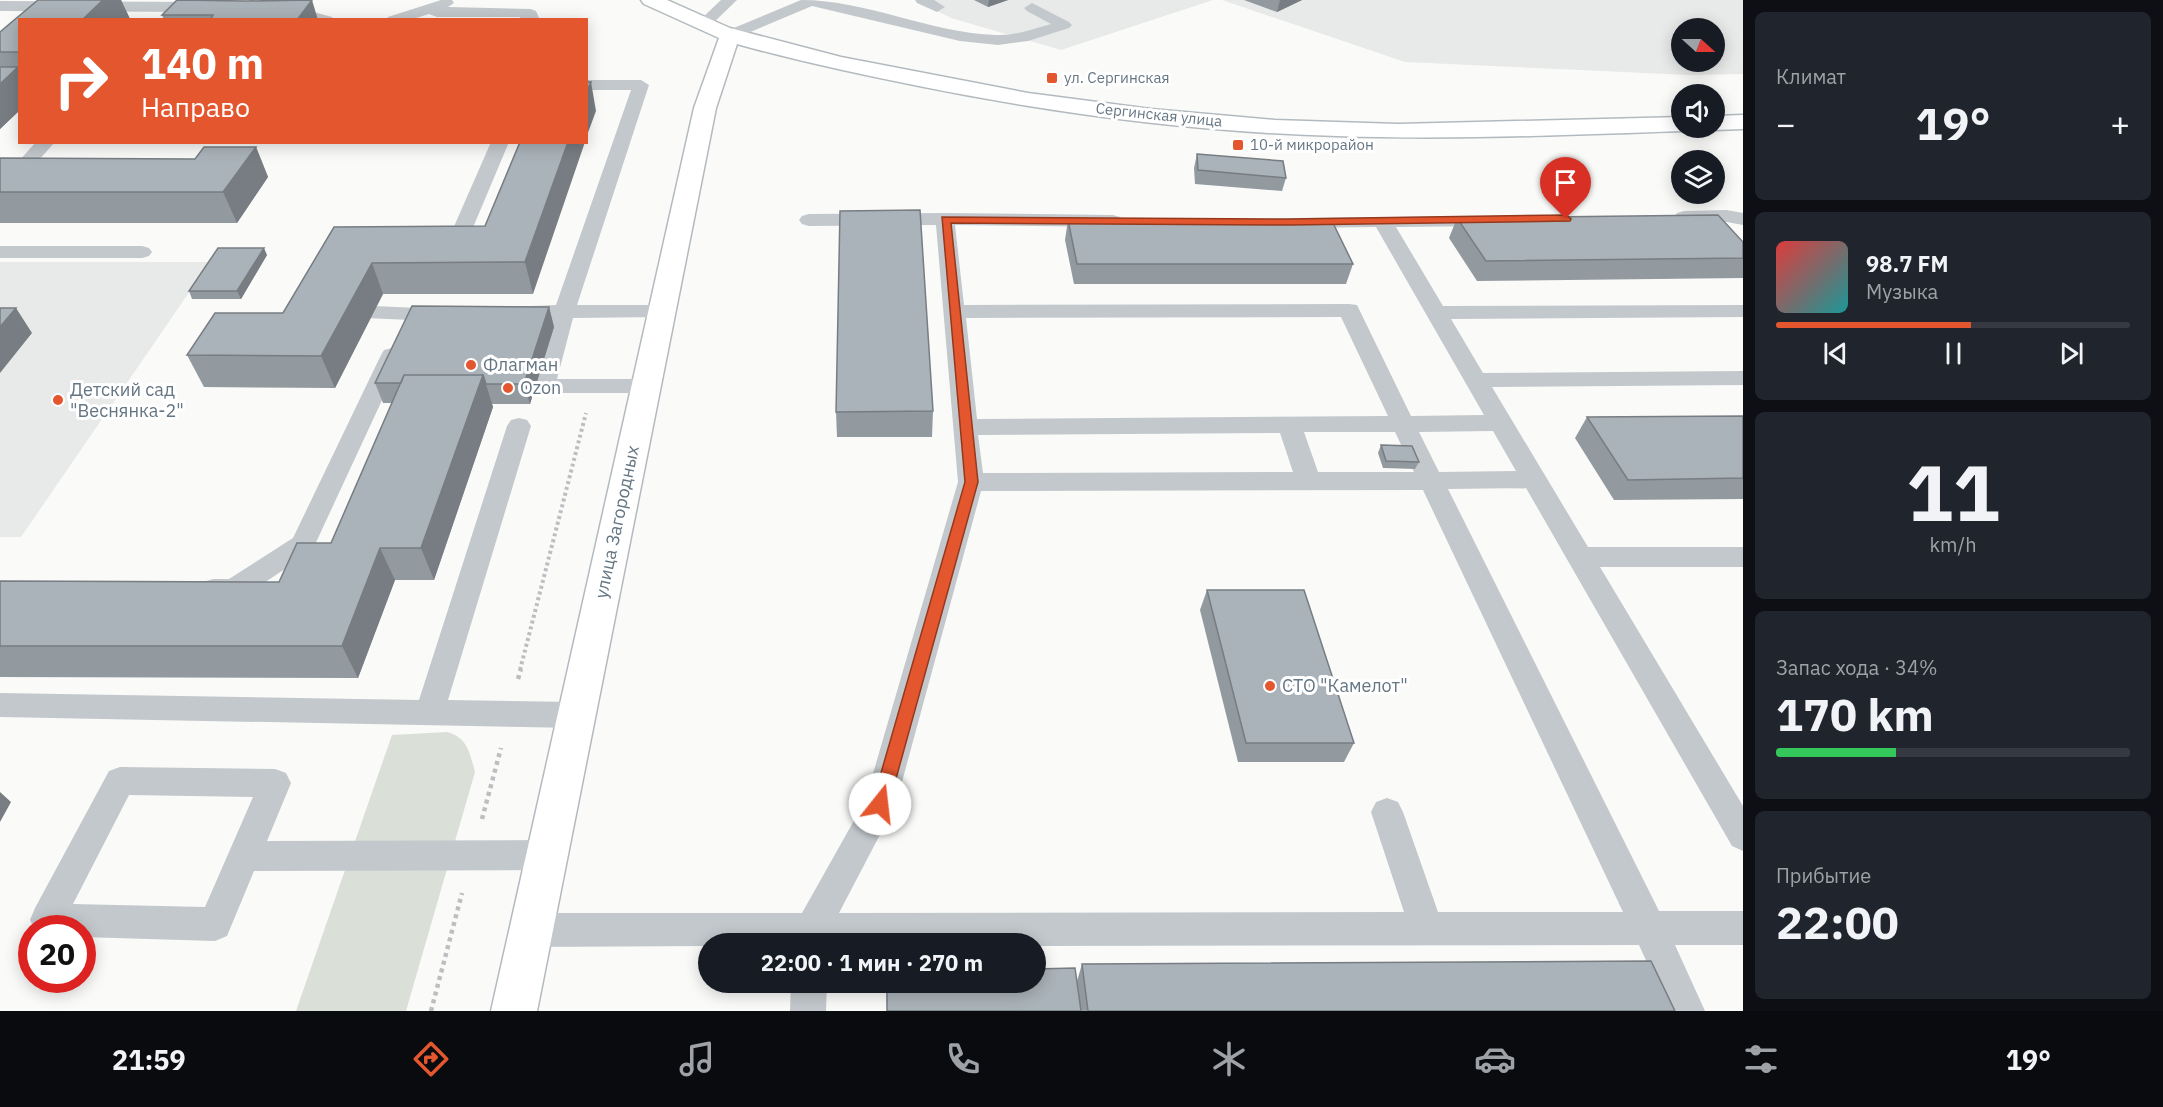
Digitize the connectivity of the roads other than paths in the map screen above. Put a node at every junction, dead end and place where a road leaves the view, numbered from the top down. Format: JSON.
{"nodes":[{"id":1,"x":458,"y":0,"type":"edge"},
{"id":2,"x":651,"y":0,"type":"edge"},
{"id":3,"x":730,"y":0,"type":"edge"},
{"id":4,"x":811,"y":0,"type":"edge"},
{"id":5,"x":922,"y":0,"type":"edge"},
{"id":6,"x":185,"y":4,"type":"edge"},
{"id":7,"x":0,"y":6,"type":"edge"},
{"id":8,"x":217,"y":7,"type":"edge"},
{"id":9,"x":274,"y":7,"type":"edge"},
{"id":10,"x":937,"y":7,"type":"dead end"},
{"id":11,"x":430,"y":8,"type":"junction"},
{"id":12,"x":1032,"y":8,"type":"dead end"},
{"id":13,"x":166,"y":18,"type":"edge"},
{"id":14,"x":319,"y":18,"type":"edge"},
{"id":15,"x":399,"y":18,"type":"edge"},
{"id":16,"x":532,"y":18,"type":"edge"},
{"id":17,"x":717,"y":29,"type":"junction"},
{"id":18,"x":588,"y":85,"type":"edge"},
{"id":19,"x":1743,"y":122,"type":"edge"},
{"id":20,"x":1725,"y":123,"type":"edge"},
{"id":21,"x":1671,"y":124,"type":"edge"},
{"id":22,"x":44,"y":144,"type":"edge"},
{"id":23,"x":499,"y":144,"type":"edge"},
{"id":24,"x":74,"y":169,"type":"edge"},
{"id":25,"x":1667,"y":217,"type":"edge"},
{"id":26,"x":945,"y":219,"type":"junction"},
{"id":27,"x":1513,"y":219,"type":"edge"},
{"id":28,"x":1743,"y":219,"type":"edge"},
{"id":29,"x":809,"y":220,"type":"dead end"},
{"id":30,"x":1135,"y":221,"type":"edge"},
{"id":31,"x":1278,"y":222,"type":"edge"},
{"id":32,"x":1383,"y":222,"type":"junction"},
{"id":33,"x":413,"y":237,"type":"edge"},
{"id":34,"x":0,"y":252,"type":"edge"},
{"id":35,"x":142,"y":252,"type":"dead end"},
{"id":36,"x":662,"y":310,"type":"junction"},
{"id":37,"x":1743,"y":311,"type":"edge"},
{"id":38,"x":494,"y":312,"type":"edge"},
{"id":39,"x":564,"y":312,"type":"junction"},
{"id":40,"x":956,"y":312,"type":"junction"},
{"id":41,"x":373,"y":313,"type":"dead end"},
{"id":42,"x":1438,"y":314,"type":"junction"},
{"id":43,"x":1743,"y":378,"type":"edge"},
{"id":44,"x":1476,"y":380,"type":"junction"},
{"id":45,"x":646,"y":386,"type":"junction"},
{"id":46,"x":1501,"y":423,"type":"junction"},
{"id":47,"x":1405,"y":425,"type":"junction"},
{"id":48,"x":519,"y":426,"type":"dead end"},
{"id":49,"x":1290,"y":426,"type":"junction"},
{"id":50,"x":965,"y":427,"type":"junction"},
{"id":51,"x":1534,"y":479,"type":"junction"},
{"id":52,"x":1431,"y":480,"type":"junction"},
{"id":53,"x":971,"y":482,"type":"junction"},
{"id":54,"x":1309,"y":482,"type":"junction"},
{"id":55,"x":1579,"y":557,"type":"junction"},
{"id":56,"x":1743,"y":557,"type":"edge"},
{"id":57,"x":187,"y":589,"type":"edge"},
{"id":58,"x":0,"y":705,"type":"edge"},
{"id":59,"x":430,"y":712,"type":"junction"},
{"id":60,"x":577,"y":715,"type":"junction"},
{"id":61,"x":1387,"y":812,"type":"dead end"},
{"id":62,"x":1743,"y":836,"type":"edge"},
{"id":63,"x":547,"y":855,"type":"junction"},
{"id":64,"x":244,"y":856,"type":"junction"},
{"id":65,"x":1743,"y":928,"type":"edge"},
{"id":66,"x":1426,"y":929,"type":"junction"},
{"id":67,"x":531,"y":930,"type":"junction"},
{"id":68,"x":1650,"y":930,"type":"junction"},
{"id":69,"x":813,"y":933,"type":"edge"},
{"id":70,"x":1046,"y":933,"type":"edge"},
{"id":71,"x":698,"y":934,"type":"edge"},
{"id":72,"x":809,"y":993,"type":"edge"},
{"id":73,"x":514,"y":1011,"type":"edge"},
{"id":74,"x":808,"y":1011,"type":"edge"},
{"id":75,"x":1687,"y":1011,"type":"edge"}],
"edges":[{"from":1,"to":11,"type":"lane"},
{"from":2,"to":17,"type":"main road","name":"Сергинская улица"},
{"from":3,"to":17,"type":"lane"},
{"from":4,"to":12,"type":"lane"},
{"from":4,"to":17,"type":"lane"},
{"from":5,"to":10,"type":"lane"},
{"from":6,"to":7,"type":"lane"},
{"from":6,"to":8,"type":"lane"},
{"from":6,"to":13,"type":"lane"},
{"from":9,"to":14,"type":"lane"},
{"from":11,"to":15,"type":"lane"},
{"from":11,"to":16,"type":"lane"},
{"from":17,"to":21,"type":"main road","name":"Сергинская улица"},
{"from":17,"to":36,"type":"main road","name":"улица Загородных"},
{"from":18,"to":39,"type":"lane"},
{"from":19,"to":20,"type":"main road"},
{"from":22,"to":24,"type":"lane"},
{"from":23,"to":33,"type":"lane"},
{"from":25,"to":28,"type":"lane"},
{"from":26,"to":29,"type":"lane"},
{"from":26,"to":30,"type":"lane"},
{"from":26,"to":40,"type":"lane"},
{"from":27,"to":32,"type":"lane"},
{"from":31,"to":32,"type":"lane"},
{"from":32,"to":42,"type":"lane"},
{"from":34,"to":35,"type":"lane"},
{"from":36,"to":39,"type":"lane"},
{"from":36,"to":45,"type":"main road","name":"улица Загородных"},
{"from":37,"to":42,"type":"lane"},
{"from":38,"to":39,"type":"lane"},
{"from":39,"to":45,"type":"lane"},
{"from":40,"to":47,"type":"lane"},
{"from":40,"to":50,"type":"lane"},
{"from":41,"to":57,"type":"lane"},
{"from":42,"to":44,"type":"lane"},
{"from":43,"to":44,"type":"lane"},
{"from":44,"to":46,"type":"lane"},
{"from":45,"to":60,"type":"main road","name":"улица Загородных"},
{"from":46,"to":47,"type":"lane"},
{"from":46,"to":51,"type":"lane"},
{"from":47,"to":49,"type":"lane"},
{"from":47,"to":52,"type":"lane"},
{"from":48,"to":59,"type":"lane"},
{"from":49,"to":50,"type":"lane"},
{"from":49,"to":54,"type":"lane"},
{"from":50,"to":53,"type":"lane"},
{"from":51,"to":52,"type":"lane"},
{"from":51,"to":55,"type":"lane"},
{"from":52,"to":54,"type":"lane"},
{"from":52,"to":68,"type":"lane"},
{"from":53,"to":54,"type":"lane"},
{"from":53,"to":69,"type":"lane"},
{"from":55,"to":56,"type":"lane"},
{"from":55,"to":62,"type":"lane"},
{"from":58,"to":59,"type":"lane"},
{"from":59,"to":60,"type":"lane"},
{"from":60,"to":63,"type":"main road","name":"улица Загородных"},
{"from":61,"to":66,"type":"lane"},
{"from":63,"to":64,"type":"lane"},
{"from":63,"to":67,"type":"main road","name":"улица Загородных"},
{"from":64,"to":64,"type":"lane"},
{"from":65,"to":68,"type":"lane"},
{"from":66,"to":68,"type":"lane"},
{"from":66,"to":70,"type":"lane"},
{"from":67,"to":71,"type":"lane"},
{"from":67,"to":73,"type":"main road","name":"улица Загородных"},
{"from":68,"to":75,"type":"lane"},
{"from":72,"to":74,"type":"lane"}]}
